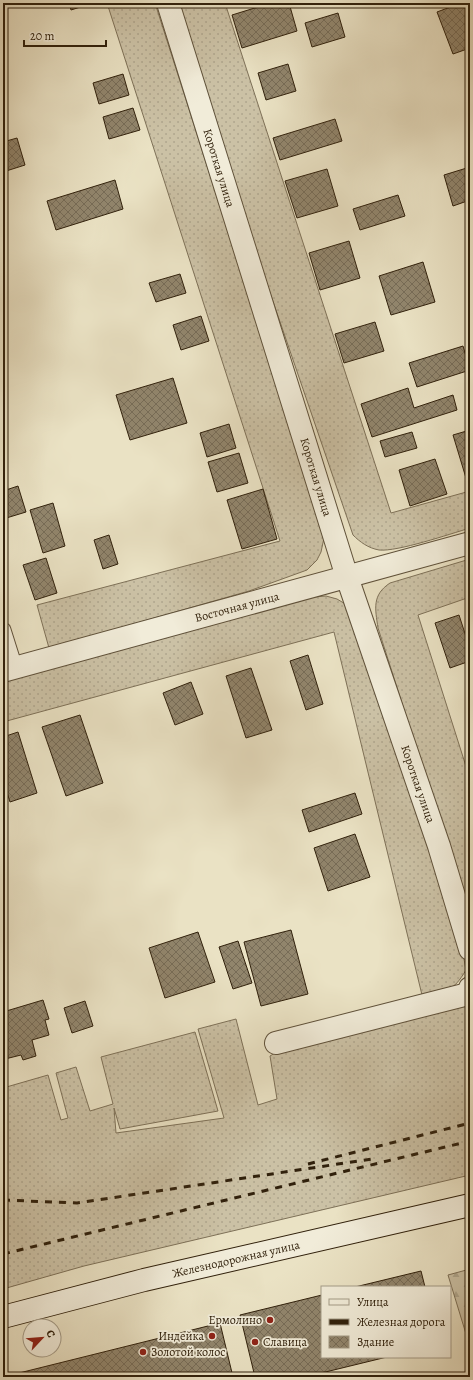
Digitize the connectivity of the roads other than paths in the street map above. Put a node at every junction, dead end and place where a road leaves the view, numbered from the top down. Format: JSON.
{"nodes":[{"id":1,"x":168,"y":3,"type":"edge"},
{"id":2,"x":470,"y":543,"type":"edge"},
{"id":3,"x":347,"y":577,"type":"junction"},
{"id":4,"x":3,"y":630,"type":"edge"},
{"id":5,"x":9,"y":669,"type":"edge"},
{"id":6,"x":470,"y":949,"type":"edge"},
{"id":7,"x":470,"y":988,"type":"edge"},
{"id":8,"x":276,"y":1043,"type":"dead end"},
{"id":9,"x":470,"y":1206,"type":"edge"},
{"id":10,"x":3,"y":1317,"type":"edge"}],
"edges":[{"from":1,"to":3,"type":"street","name":"Короткая улица"},
{"from":2,"to":3,"type":"street","name":"Восточная улица"},
{"from":3,"to":5,"type":"street","name":"Восточная улица"},
{"from":3,"to":6,"type":"street","name":"Короткая улица"},
{"from":4,"to":5,"type":"lane"},
{"from":7,"to":8,"type":"street"},
{"from":9,"to":10,"type":"street","name":"Железнодорожная улица"}]}
